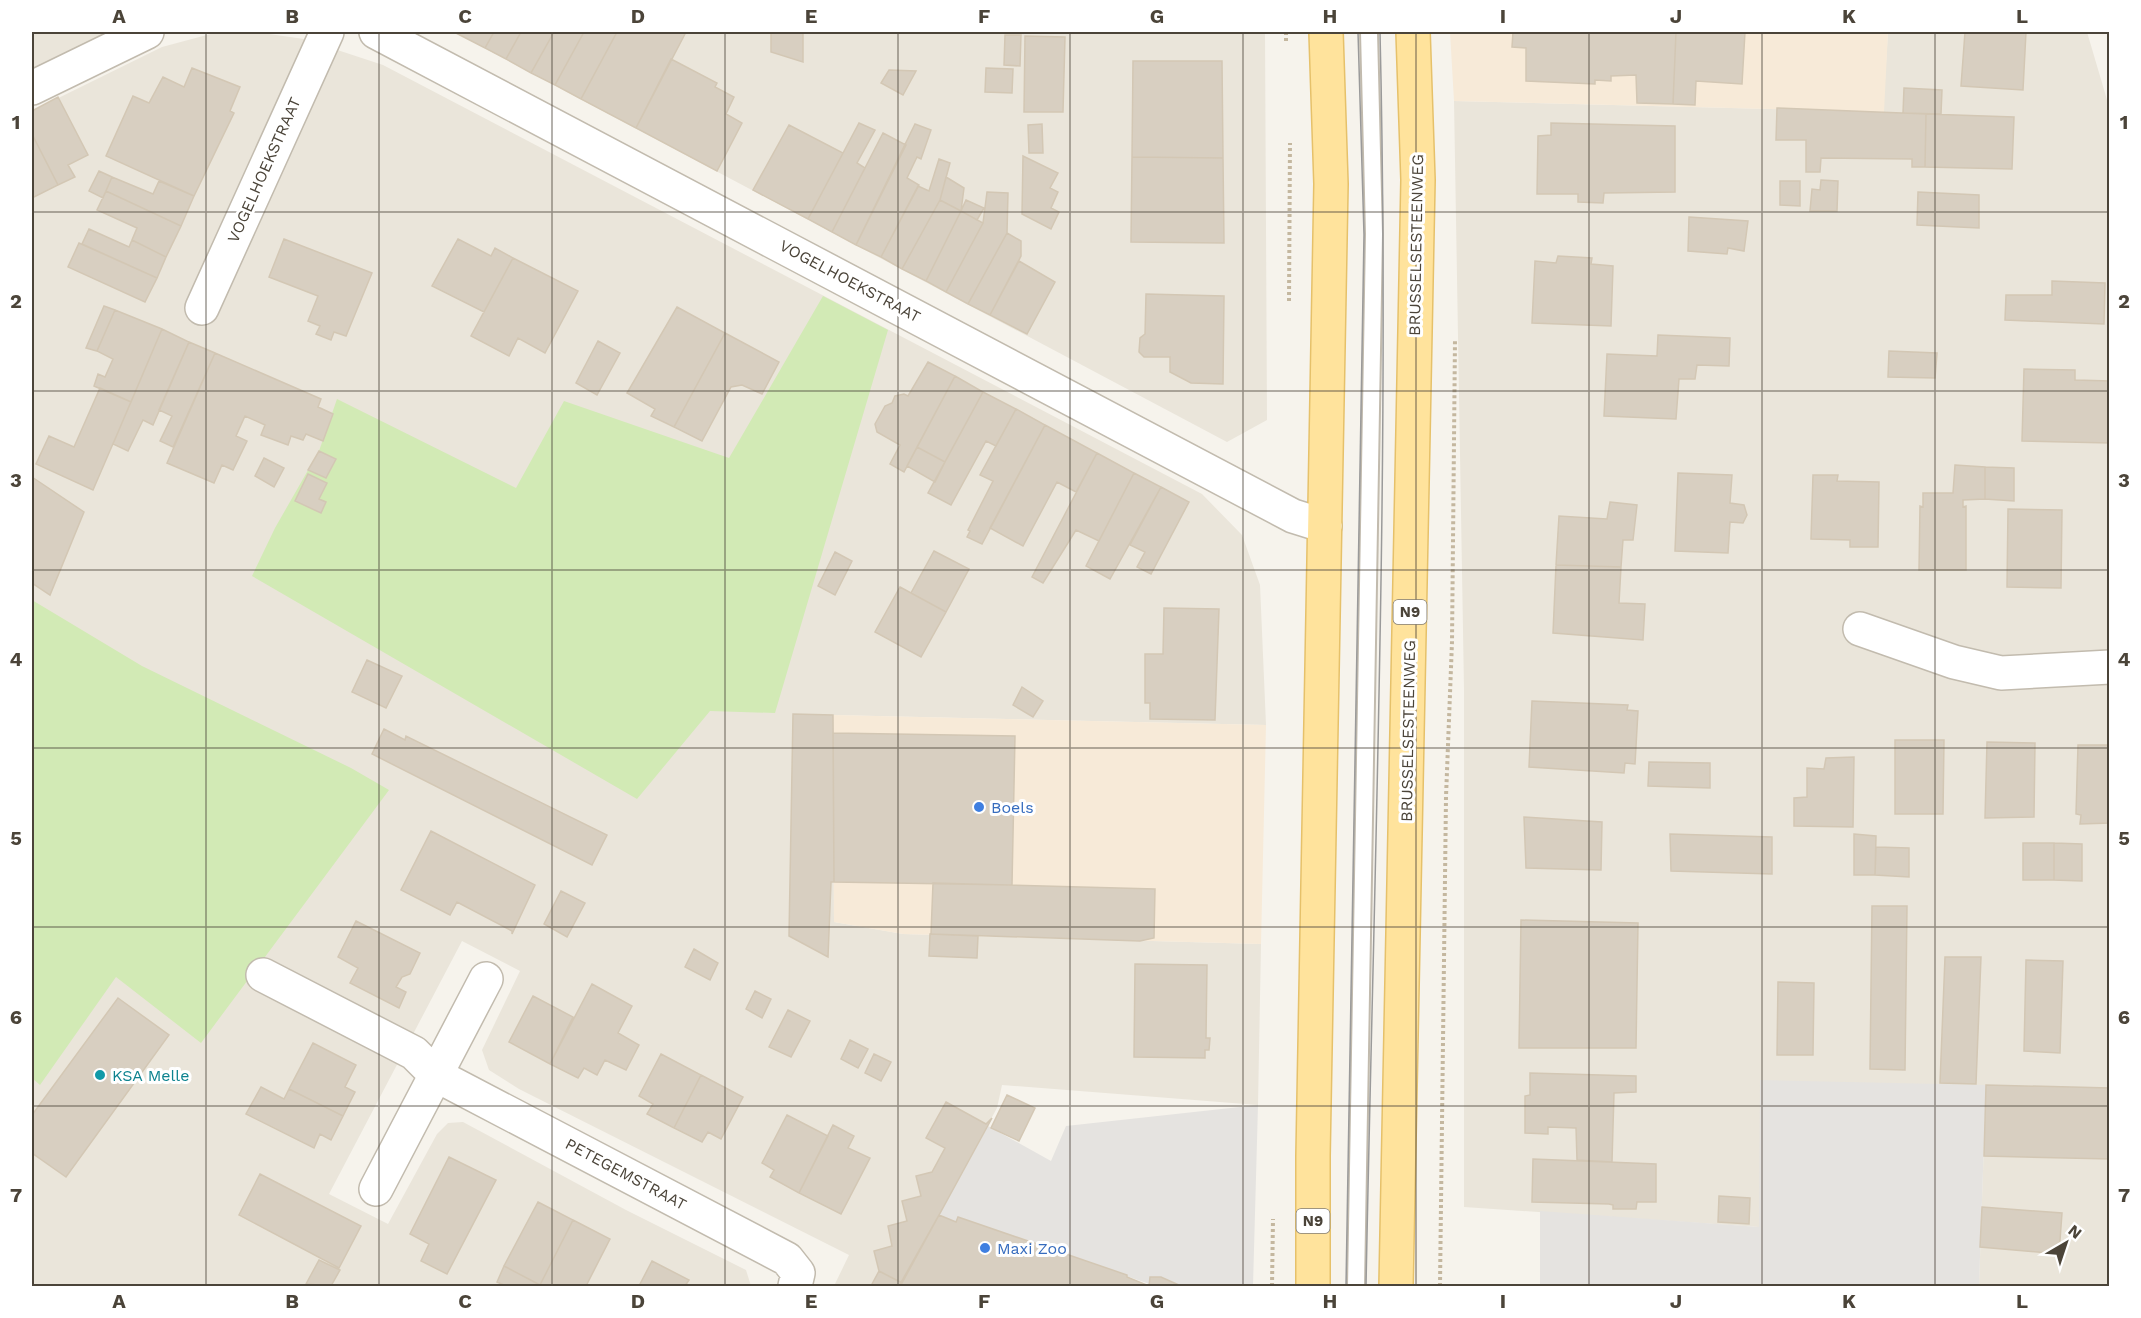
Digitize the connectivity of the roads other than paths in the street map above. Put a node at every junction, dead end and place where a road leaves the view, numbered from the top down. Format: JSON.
{"nodes":[{"id":1,"x":147,"y":32,"type":"edge"},
{"id":2,"x":327,"y":32,"type":"edge"},
{"id":3,"x":376,"y":32,"type":"edge"},
{"id":4,"x":1326,"y":32,"type":"edge"},
{"id":5,"x":1369,"y":32,"type":"edge"},
{"id":6,"x":1413,"y":32,"type":"edge"},
{"id":7,"x":32,"y":88,"type":"edge"},
{"id":8,"x":202,"y":308,"type":"dead end"},
{"id":9,"x":1325,"y":526,"type":"junction"},
{"id":10,"x":1860,"y":629,"type":"dead end"},
{"id":11,"x":2109,"y":667,"type":"edge"},
{"id":12,"x":263,"y":975,"type":"dead end"},
{"id":13,"x":486,"y":979,"type":"dead end"},
{"id":14,"x":436,"y":1075,"type":"junction"},
{"id":15,"x":376,"y":1189,"type":"dead end"},
{"id":16,"x":795,"y":1287,"type":"edge"},
{"id":17,"x":1312,"y":1287,"type":"edge"},
{"id":18,"x":1356,"y":1287,"type":"edge"},
{"id":19,"x":1396,"y":1287,"type":"edge"}],
"edges":[{"from":1,"to":7,"type":"street"},
{"from":2,"to":8,"type":"street","name":"VOGELHOEKSTRAAT"},
{"from":3,"to":9,"type":"street","name":"VOGELHOEKSTRAAT"},
{"from":4,"to":9,"type":"main road","number":"N9"},
{"from":5,"to":18,"type":"lane"},
{"from":6,"to":19,"type":"main road","name":"BRUSSELSESTEENWEG","number":"N9"},
{"from":9,"to":17,"type":"main road","number":"N9"},
{"from":10,"to":11,"type":"street"},
{"from":12,"to":14,"type":"street","name":"PETEGEMSTRAAT"},
{"from":13,"to":14,"type":"street"},
{"from":14,"to":15,"type":"street"},
{"from":14,"to":16,"type":"street","name":"PETEGEMSTRAAT"}]}
